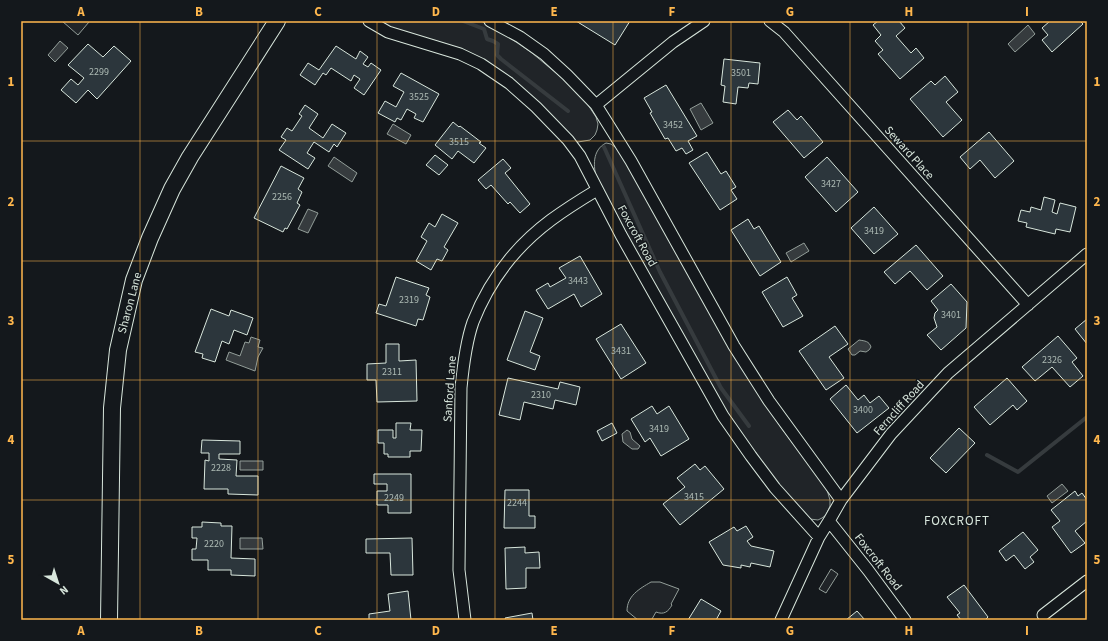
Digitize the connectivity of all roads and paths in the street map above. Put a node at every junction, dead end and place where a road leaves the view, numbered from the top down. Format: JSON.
{"nodes":[{"id":1,"x":276,"y":21,"type":"edge"},
{"id":2,"x":369,"y":21,"type":"edge"},
{"id":3,"x":490,"y":21,"type":"edge"},
{"id":4,"x":704,"y":21,"type":"edge"},
{"id":5,"x":770,"y":21,"type":"edge"},
{"id":6,"x":596,"y":105,"type":"junction"},
{"id":7,"x":597,"y":190,"type":"junction"},
{"id":8,"x":1087,"y":254,"type":"edge"},
{"id":9,"x":1028,"y":305,"type":"junction"},
{"id":10,"x":841,"y":500,"type":"junction"},
{"id":11,"x":828,"y":521,"type":"junction"},
{"id":12,"x":819,"y":537,"type":"junction"},
{"id":13,"x":1087,"y":581,"type":"edge"},
{"id":14,"x":1043,"y":615,"type":"dead end"},
{"id":15,"x":108,"y":620,"type":"edge"},
{"id":16,"x":465,"y":620,"type":"edge"},
{"id":17,"x":781,"y":620,"type":"edge"},
{"id":18,"x":905,"y":620,"type":"edge"}],
"edges":[{"from":1,"to":15,"type":"main road","name":"Sharon Lane"},
{"from":2,"to":7,"type":"street","name":"Foxcroft Road"},
{"from":3,"to":6,"type":"street"},
{"from":4,"to":6,"type":"street"},
{"from":5,"to":9,"type":"street","name":"Seward Place"},
{"from":6,"to":10,"type":"street"},
{"from":7,"to":12,"type":"street","name":"Foxcroft Road"},
{"from":7,"to":16,"type":"street","name":"Sanford Lane"},
{"from":8,"to":9,"type":"street","name":"Ferncliff Road"},
{"from":9,"to":10,"type":"street","name":"Ferncliff Road"},
{"from":10,"to":11,"type":"street","name":"Ferncliff Road"},
{"from":11,"to":12,"type":"street","name":"Ferncliff Road"},
{"from":11,"to":18,"type":"street","name":"Foxcroft Road"},
{"from":12,"to":17,"type":"street","name":"Ferncliff Road"},
{"from":13,"to":14,"type":"street"}]}
